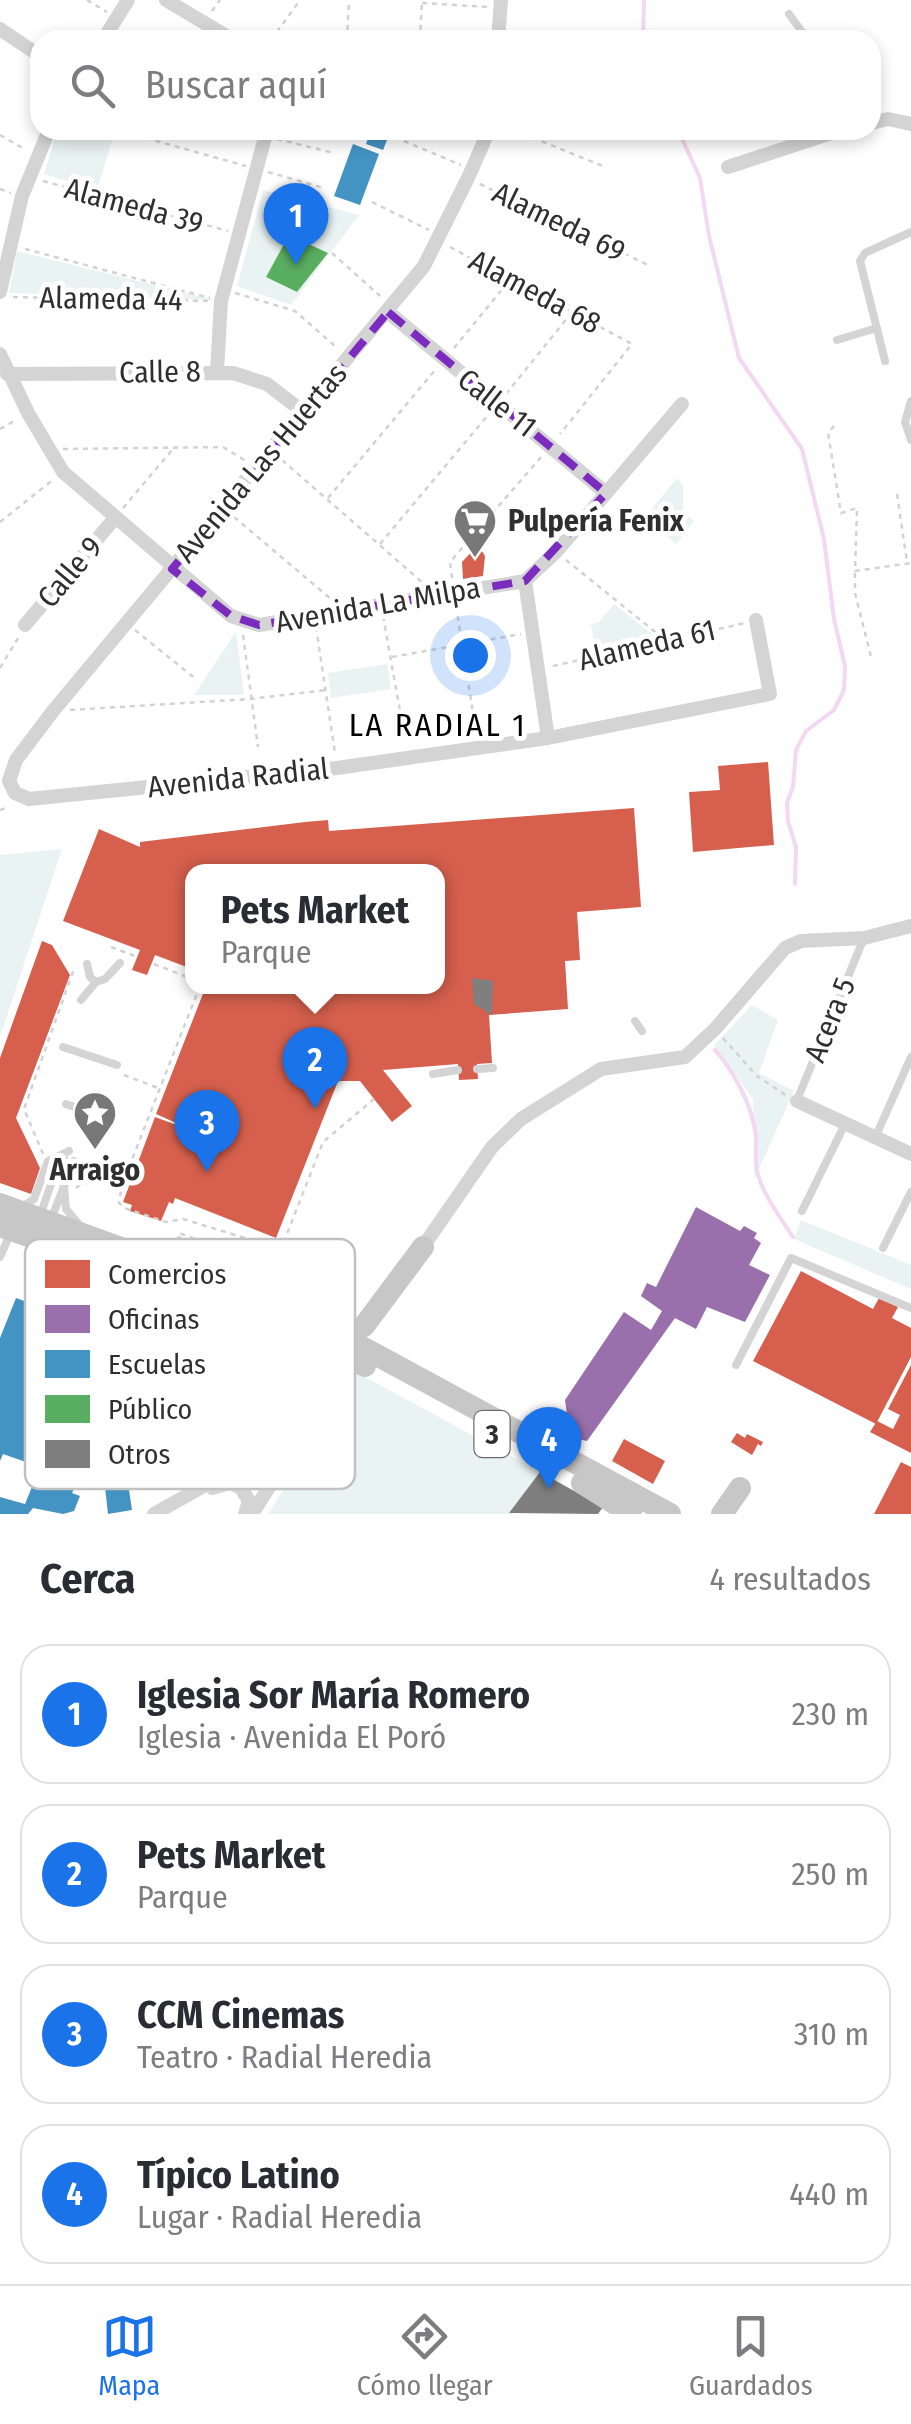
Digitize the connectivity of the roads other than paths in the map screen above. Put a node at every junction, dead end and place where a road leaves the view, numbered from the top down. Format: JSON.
{"nodes":[{"id":1,"x":128,"y":0,"type":"edge"},
{"id":2,"x":166,"y":0,"type":"edge"},
{"id":3,"x":501,"y":4,"type":"edge"},
{"id":4,"x":790,"y":14,"type":"dead end"},
{"id":5,"x":0,"y":29,"type":"edge"},
{"id":6,"x":109,"y":30,"type":"edge"},
{"id":7,"x":216,"y":30,"type":"edge"},
{"id":8,"x":499,"y":30,"type":"edge"},
{"id":9,"x":801,"y":30,"type":"edge"},
{"id":10,"x":30,"y":49,"type":"edge"},
{"id":11,"x":881,"y":120,"type":"edge"},
{"id":12,"x":911,"y":124,"type":"edge"},
{"id":13,"x":43,"y":140,"type":"edge"},
{"id":14,"x":265,"y":140,"type":"edge"},
{"id":15,"x":485,"y":140,"type":"edge"},
{"id":16,"x":810,"y":140,"type":"edge"},
{"id":17,"x":728,"y":167,"type":"dead end"},
{"id":18,"x":911,"y":232,"type":"edge"},
{"id":19,"x":0,"y":294,"type":"edge"},
{"id":20,"x":390,"y":309,"type":"junction"},
{"id":21,"x":877,"y":328,"type":"junction"},
{"id":22,"x":837,"y":340,"type":"dead end"},
{"id":23,"x":0,"y":354,"type":"edge"},
{"id":24,"x":886,"y":360,"type":"dead end"},
{"id":25,"x":216,"y":371,"type":"junction"},
{"id":26,"x":7,"y":374,"type":"junction"},
{"id":27,"x":911,"y":401,"type":"edge"},
{"id":28,"x":682,"y":404,"type":"dead end"},
{"id":29,"x":302,"y":411,"type":"junction"},
{"id":30,"x":911,"y":440,"type":"edge"},
{"id":31,"x":606,"y":492,"type":"junction"},
{"id":32,"x":114,"y":519,"type":"junction"},
{"id":33,"x":172,"y":568,"type":"junction"},
{"id":34,"x":525,"y":581,"type":"junction"},
{"id":35,"x":756,"y":620,"type":"road end"},
{"id":36,"x":25,"y":624,"type":"road end"},
{"id":37,"x":548,"y":738,"type":"junction"},
{"id":38,"x":9,"y":781,"type":"joint"},
{"id":39,"x":911,"y":926,"type":"edge"},
{"id":40,"x":864,"y":938,"type":"junction"},
{"id":41,"x":120,"y":963,"type":"dead end"},
{"id":42,"x":87,"y":964,"type":"dead end"},
{"id":43,"x":96,"y":982,"type":"junction"},
{"id":44,"x":81,"y":1000,"type":"dead end"},
{"id":45,"x":635,"y":1021,"type":"dead end"},
{"id":46,"x":642,"y":1031,"type":"dead end"},
{"id":47,"x":63,"y":1047,"type":"dead end"},
{"id":48,"x":911,"y":1057,"type":"edge"},
{"id":49,"x":117,"y":1066,"type":"dead end"},
{"id":50,"x":493,"y":1068,"type":"dead end"},
{"id":51,"x":477,"y":1069,"type":"dead end"},
{"id":52,"x":458,"y":1070,"type":"dead end"},
{"id":53,"x":433,"y":1074,"type":"dead end"},
{"id":54,"x":797,"y":1101,"type":"joint"},
{"id":55,"x":66,"y":1104,"type":"dead end"},
{"id":56,"x":98,"y":1115,"type":"dead end"},
{"id":57,"x":845,"y":1124,"type":"junction"},
{"id":58,"x":875,"y":1138,"type":"junction"},
{"id":59,"x":911,"y":1154,"type":"edge"},
{"id":60,"x":71,"y":1156,"type":"junction"},
{"id":61,"x":64,"y":1186,"type":"junction"},
{"id":62,"x":911,"y":1192,"type":"edge"},
{"id":63,"x":0,"y":1202,"type":"edge"},
{"id":64,"x":802,"y":1211,"type":"dead end"},
{"id":65,"x":45,"y":1219,"type":"junction"},
{"id":66,"x":4,"y":1223,"type":"edge"},
{"id":67,"x":46,"y":1239,"type":"edge"},
{"id":68,"x":88,"y":1239,"type":"edge"},
{"id":69,"x":92,"y":1239,"type":"edge"},
{"id":70,"x":423,"y":1247,"type":"junction"},
{"id":71,"x":883,"y":1248,"type":"dead end"},
{"id":72,"x":0,"y":1257,"type":"edge"},
{"id":73,"x":911,"y":1308,"type":"edge"},
{"id":74,"x":355,"y":1330,"type":"edge"},
{"id":75,"x":355,"y":1350,"type":"edge"},
{"id":76,"x":355,"y":1353,"type":"edge"},
{"id":77,"x":736,"y":1365,"type":"dead end"},
{"id":78,"x":740,"y":1488,"type":"dead end"},
{"id":79,"x":197,"y":1489,"type":"edge"},
{"id":80,"x":212,"y":1489,"type":"edge"},
{"id":81,"x":242,"y":1489,"type":"edge"},
{"id":82,"x":260,"y":1489,"type":"edge"},
{"id":83,"x":269,"y":1489,"type":"edge"},
{"id":84,"x":267,"y":1492,"type":"junction"},
{"id":85,"x":174,"y":1504,"type":"junction"},
{"id":86,"x":635,"y":1509,"type":"edge"},
{"id":87,"x":154,"y":1514,"type":"edge"},
{"id":88,"x":248,"y":1514,"type":"edge"},
{"id":89,"x":670,"y":1514,"type":"edge"},
{"id":90,"x":684,"y":1514,"type":"edge"},
{"id":91,"x":722,"y":1514,"type":"edge"}],
"edges":[{"from":1,"to":6,"type":"street"},
{"from":2,"to":7,"type":"street"},
{"from":3,"to":8,"type":"street"},
{"from":4,"to":9,"type":"lane"},
{"from":5,"to":10,"type":"street"},
{"from":11,"to":12,"type":"street"},
{"from":13,"to":19,"type":"street"},
{"from":14,"to":25,"type":"street"},
{"from":15,"to":20,"type":"street","name":"Avenida Las Huertas"},
{"from":16,"to":17,"type":"street"},
{"from":18,"to":21,"type":"lane"},
{"from":20,"to":29,"type":"street","name":"Avenida Las Huertas"},
{"from":20,"to":31,"type":"street","name":"Calle 11"},
{"from":21,"to":22,"type":"lane"},
{"from":21,"to":24,"type":"lane"},
{"from":23,"to":26,"type":"street","name":"Avenida La Milpa"},
{"from":25,"to":26,"type":"street","name":"Calle 8"},
{"from":25,"to":29,"type":"street","name":"Calle 8"},
{"from":26,"to":32,"type":"street","name":"Avenida La Milpa"},
{"from":27,"to":30,"type":"lane"},
{"from":28,"to":31,"type":"street"},
{"from":29,"to":33,"type":"street","name":"Avenida Las Huertas"},
{"from":31,"to":34,"type":"street"},
{"from":32,"to":33,"type":"street","name":"Avenida La Milpa"},
{"from":32,"to":36,"type":"street","name":"Calle 9"},
{"from":33,"to":34,"type":"street","name":"Avenida La Milpa"},
{"from":33,"to":38,"type":"street","name":"Avenida Las Huertas"},
{"from":34,"to":37,"type":"street"},
{"from":35,"to":37,"type":"street","name":"Avenida Radial"},
{"from":37,"to":38,"type":"street","name":"Avenida Radial"},
{"from":39,"to":40,"type":"street"},
{"from":40,"to":54,"type":"lane","name":"Acera 5"},
{"from":40,"to":70,"type":"street"},
{"from":41,"to":43,"type":"lane"},
{"from":42,"to":43,"type":"lane"},
{"from":43,"to":44,"type":"lane"},
{"from":45,"to":46,"type":"lane"},
{"from":47,"to":49,"type":"lane"},
{"from":48,"to":58,"type":"lane"},
{"from":50,"to":51,"type":"lane"},
{"from":52,"to":53,"type":"lane"},
{"from":54,"to":57,"type":"street"},
{"from":55,"to":56,"type":"lane"},
{"from":57,"to":58,"type":"street"},
{"from":57,"to":64,"type":"lane"},
{"from":58,"to":59,"type":"street"},
{"from":60,"to":61,"type":"lane"},
{"from":60,"to":63,"type":"lane"},
{"from":60,"to":65,"type":"lane"},
{"from":61,"to":65,"type":"lane"},
{"from":61,"to":69,"type":"lane"},
{"from":62,"to":71,"type":"lane"},
{"from":63,"to":65,"type":"main road","number":"3"},
{"from":65,"to":66,"type":"main road"},
{"from":65,"to":68,"type":"main road","number":"3"},
{"from":66,"to":67,"type":"main road","number":"3"},
{"from":66,"to":72,"type":"lane"},
{"from":70,"to":74,"type":"main road"},
{"from":70,"to":75,"type":"street"},
{"from":73,"to":77,"type":"lane"},
{"from":76,"to":86,"type":"main road","number":"3"},
{"from":78,"to":91,"type":"main road"},
{"from":79,"to":85,"type":"street"},
{"from":80,"to":85,"type":"street"},
{"from":81,"to":88,"type":"street"},
{"from":82,"to":84,"type":"street"},
{"from":83,"to":84,"type":"street"},
{"from":84,"to":88,"type":"street"},
{"from":85,"to":87,"type":"street"},
{"from":86,"to":89,"type":"main road","number":"3"},
{"from":86,"to":90,"type":"main road"}]}
